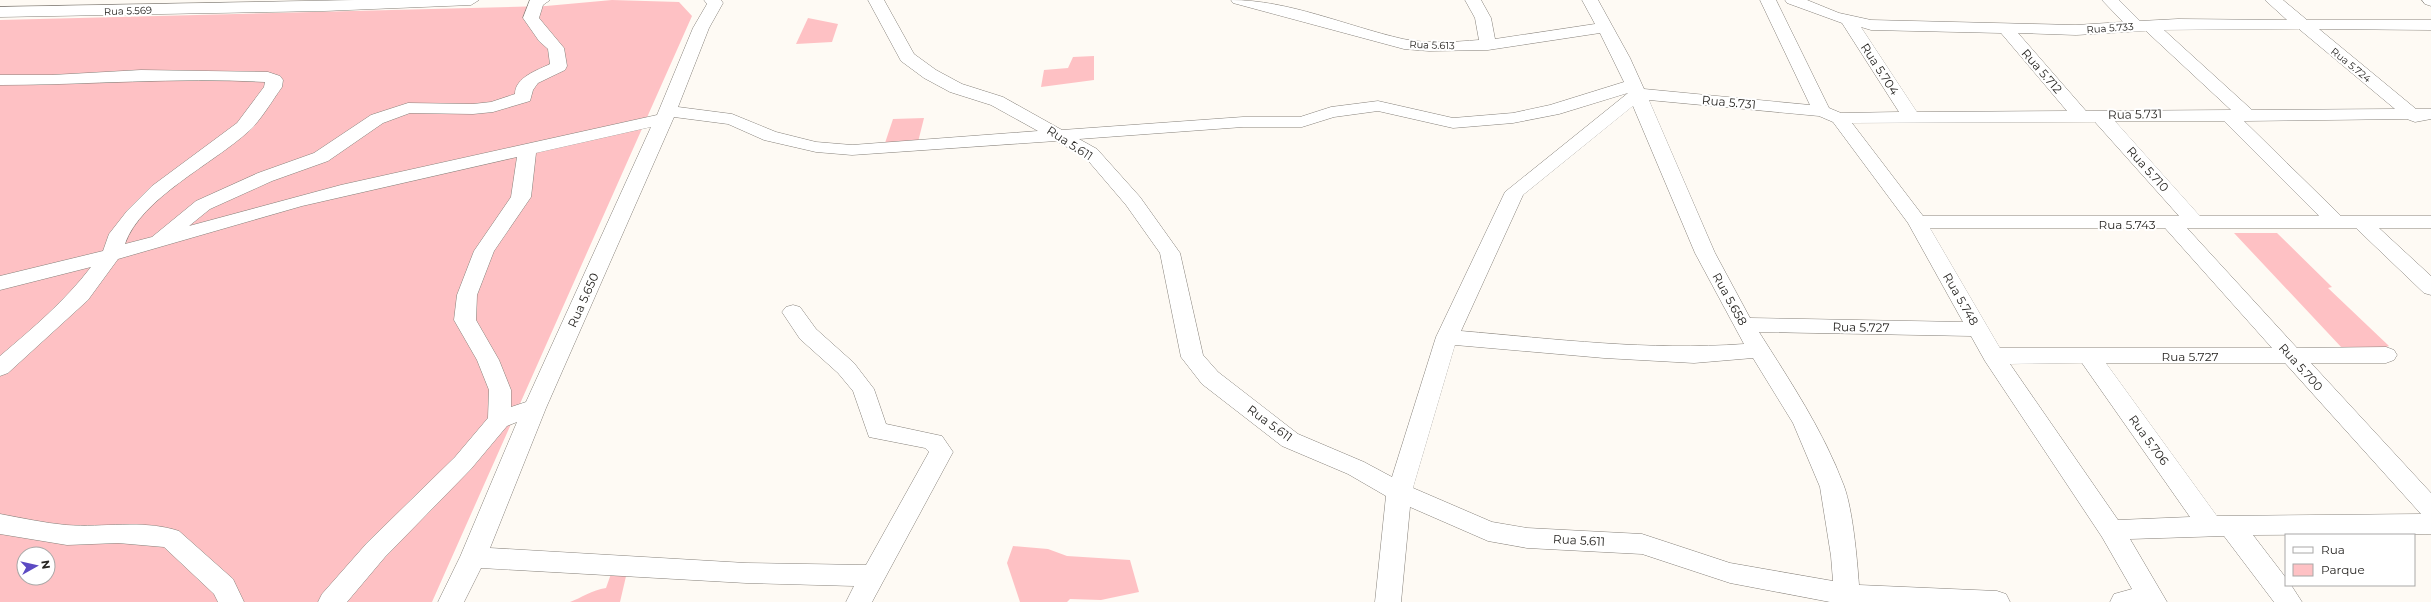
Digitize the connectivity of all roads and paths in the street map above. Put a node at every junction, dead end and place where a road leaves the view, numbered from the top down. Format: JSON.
{"nodes":[{"id":1,"x":471,"y":0,"type":"edge"},
{"id":2,"x":542,"y":0,"type":"edge"},
{"id":3,"x":712,"y":0,"type":"edge"},
{"id":4,"x":876,"y":0,"type":"edge"},
{"id":5,"x":1239,"y":0,"type":"edge"},
{"id":6,"x":1473,"y":0,"type":"edge"},
{"id":7,"x":1590,"y":0,"type":"edge"},
{"id":8,"x":1768,"y":0,"type":"edge"},
{"id":9,"x":1793,"y":0,"type":"edge"},
{"id":10,"x":2110,"y":0,"type":"edge"},
{"id":11,"x":2273,"y":0,"type":"edge"},
{"id":12,"x":33,"y":6,"type":"edge"},
{"id":13,"x":0,"y":12,"type":"edge"},
{"id":14,"x":1848,"y":20,"type":"junction"},
{"id":15,"x":2302,"y":23,"type":"junction"},
{"id":16,"x":2431,"y":24,"type":"edge"},
{"id":17,"x":2143,"y":26,"type":"junction"},
{"id":18,"x":1605,"y":27,"type":"junction"},
{"id":19,"x":2004,"y":27,"type":"junction"},
{"id":20,"x":1488,"y":45,"type":"junction"},
{"id":21,"x":0,"y":80,"type":"edge"},
{"id":22,"x":1635,"y":89,"type":"junction"},
{"id":23,"x":2245,"y":113,"type":"junction"},
{"id":24,"x":1830,"y":114,"type":"junction"},
{"id":25,"x":2227,"y":114,"type":"junction"},
{"id":26,"x":2410,"y":114,"type":"junction"},
{"id":27,"x":2431,"y":114,"type":"edge"},
{"id":28,"x":665,"y":115,"type":"junction"},
{"id":29,"x":2080,"y":115,"type":"junction"},
{"id":30,"x":2099,"y":115,"type":"junction"},
{"id":31,"x":1911,"y":117,"type":"junction"},
{"id":32,"x":2431,"y":128,"type":"edge"},
{"id":33,"x":1062,"y":136,"type":"junction"},
{"id":34,"x":527,"y":150,"type":"junction"},
{"id":35,"x":1917,"y":222,"type":"junction"},
{"id":36,"x":2431,"y":222,"type":"edge"},
{"id":37,"x":2196,"y":223,"type":"junction"},
{"id":38,"x":2337,"y":223,"type":"junction"},
{"id":39,"x":2362,"y":223,"type":"junction"},
{"id":40,"x":2172,"y":224,"type":"junction"},
{"id":41,"x":156,"y":242,"type":"junction"},
{"id":42,"x":112,"y":254,"type":"junction"},
{"id":43,"x":2,"y":282,"type":"edge"},
{"id":44,"x":2431,"y":288,"type":"edge"},
{"id":45,"x":793,"y":312,"type":"dead end"},
{"id":46,"x":1743,"y":324,"type":"junction"},
{"id":47,"x":1978,"y":329,"type":"junction"},
{"id":48,"x":1447,"y":337,"type":"junction"},
{"id":49,"x":1760,"y":350,"type":"junction"},
{"id":50,"x":2088,"y":355,"type":"junction"},
{"id":51,"x":2386,"y":355,"type":"dead end"},
{"id":52,"x":1993,"y":356,"type":"junction"},
{"id":53,"x":2291,"y":356,"type":"junction"},
{"id":54,"x":0,"y":368,"type":"edge"},
{"id":55,"x":535,"y":408,"type":"junction"},
{"id":56,"x":499,"y":420,"type":"junction"},
{"id":57,"x":1398,"y":492,"type":"junction"},
{"id":58,"x":2431,"y":509,"type":"edge"},
{"id":59,"x":0,"y":524,"type":"edge"},
{"id":60,"x":2431,"y":524,"type":"edge"},
{"id":61,"x":2221,"y":526,"type":"junction"},
{"id":62,"x":2111,"y":530,"type":"junction"},
{"id":63,"x":473,"y":557,"type":"junction"},
{"id":64,"x":873,"y":576,"type":"junction"},
{"id":65,"x":1846,"y":599,"type":"edge"},
{"id":66,"x":2152,"y":599,"type":"edge"},
{"id":67,"x":231,"y":602,"type":"edge"},
{"id":68,"x":330,"y":602,"type":"edge"},
{"id":69,"x":451,"y":602,"type":"edge"},
{"id":70,"x":859,"y":602,"type":"edge"},
{"id":71,"x":1388,"y":602,"type":"edge"},
{"id":72,"x":1997,"y":602,"type":"edge"},
{"id":73,"x":2123,"y":602,"type":"edge"},
{"id":74,"x":2289,"y":602,"type":"edge"}],
"edges":[{"from":1,"to":12,"type":"street","name":"Rua 5.569"},
{"from":2,"to":41,"type":"street"},
{"from":3,"to":28,"type":"street","name":"Rua 5.650"},
{"from":4,"to":33,"type":"street","name":"Rua 5.611"},
{"from":5,"to":20,"type":"street","name":"Rua 5.613"},
{"from":6,"to":20,"type":"street"},
{"from":7,"to":18,"type":"street","name":"Rua 5.658"},
{"from":8,"to":24,"type":"street","name":"Rua 5.748"},
{"from":9,"to":14,"type":"street","name":"Rua 5.733"},
{"from":10,"to":17,"type":"street"},
{"from":11,"to":15,"type":"street","name":"Rua 5.724"},
{"from":12,"to":13,"type":"street","name":"Rua 5.569"},
{"from":14,"to":19,"type":"street","name":"Rua 5.733"},
{"from":14,"to":31,"type":"street","name":"Rua 5.704"},
{"from":15,"to":16,"type":"street","name":"Rua 5.733"},
{"from":15,"to":17,"type":"street","name":"Rua 5.733"},
{"from":15,"to":26,"type":"street","name":"Rua 5.724"},
{"from":17,"to":19,"type":"street","name":"Rua 5.733"},
{"from":17,"to":23,"type":"street"},
{"from":18,"to":20,"type":"street","name":"Rua 5.613"},
{"from":18,"to":22,"type":"street","name":"Rua 5.658"},
{"from":19,"to":29,"type":"street","name":"Rua 5.712"},
{"from":21,"to":42,"type":"street"},
{"from":22,"to":24,"type":"street","name":"Rua 5.731"},
{"from":22,"to":33,"type":"street"},
{"from":22,"to":46,"type":"street","name":"Rua 5.658"},
{"from":22,"to":48,"type":"street"},
{"from":23,"to":25,"type":"street","name":"Rua 5.731"},
{"from":23,"to":26,"type":"street","name":"Rua 5.731"},
{"from":24,"to":31,"type":"street","name":"Rua 5.731"},
{"from":24,"to":35,"type":"street","name":"Rua 5.748"},
{"from":25,"to":30,"type":"street","name":"Rua 5.731"},
{"from":25,"to":38,"type":"street"},
{"from":26,"to":27,"type":"street","name":"Rua 5.731"},
{"from":26,"to":32,"type":"street","name":"Rua 5.724"},
{"from":28,"to":33,"type":"street"},
{"from":28,"to":34,"type":"street"},
{"from":28,"to":55,"type":"street","name":"Rua 5.650"},
{"from":29,"to":30,"type":"street","name":"Rua 5.731"},
{"from":29,"to":31,"type":"street","name":"Rua 5.731"},
{"from":30,"to":37,"type":"street","name":"Rua 5.710"},
{"from":33,"to":57,"type":"street","name":"Rua 5.611"},
{"from":34,"to":41,"type":"street"},
{"from":34,"to":56,"type":"street"},
{"from":35,"to":40,"type":"street","name":"Rua 5.743"},
{"from":35,"to":47,"type":"street","name":"Rua 5.748"},
{"from":36,"to":39,"type":"street","name":"Rua 5.743"},
{"from":37,"to":38,"type":"street","name":"Rua 5.743"},
{"from":37,"to":40,"type":"street","name":"Rua 5.743"},
{"from":38,"to":39,"type":"street","name":"Rua 5.743"},
{"from":39,"to":44,"type":"street"},
{"from":40,"to":53,"type":"street","name":"Rua 5.700"},
{"from":41,"to":42,"type":"street"},
{"from":42,"to":43,"type":"street"},
{"from":42,"to":54,"type":"street"},
{"from":45,"to":64,"type":"street"},
{"from":46,"to":47,"type":"street","name":"Rua 5.727"},
{"from":46,"to":49,"type":"street","name":"Rua 5.658"},
{"from":47,"to":52,"type":"street","name":"Rua 5.748"},
{"from":48,"to":49,"type":"street"},
{"from":48,"to":57,"type":"street"},
{"from":49,"to":65,"type":"street","name":"Rua 5.658"},
{"from":50,"to":52,"type":"street","name":"Rua 5.727"},
{"from":50,"to":53,"type":"street","name":"Rua 5.727"},
{"from":50,"to":61,"type":"street","name":"Rua 5.706"},
{"from":51,"to":53,"type":"street","name":"Rua 5.727"},
{"from":52,"to":62,"type":"street","name":"Rua 5.748"},
{"from":53,"to":58,"type":"street","name":"Rua 5.700"},
{"from":55,"to":56,"type":"street"},
{"from":55,"to":63,"type":"street","name":"Rua 5.650"},
{"from":56,"to":68,"type":"street"},
{"from":57,"to":65,"type":"street","name":"Rua 5.611"},
{"from":57,"to":71,"type":"street"},
{"from":59,"to":67,"type":"street"},
{"from":60,"to":61,"type":"street"},
{"from":61,"to":62,"type":"street"},
{"from":61,"to":74,"type":"street","name":"Rua 5.706"},
{"from":62,"to":66,"type":"street","name":"Rua 5.748"},
{"from":63,"to":64,"type":"street"},
{"from":63,"to":69,"type":"street","name":"Rua 5.650"},
{"from":64,"to":70,"type":"street"},
{"from":65,"to":72,"type":"street","name":"Rua 5.611"},
{"from":66,"to":73,"type":"street"}]}
